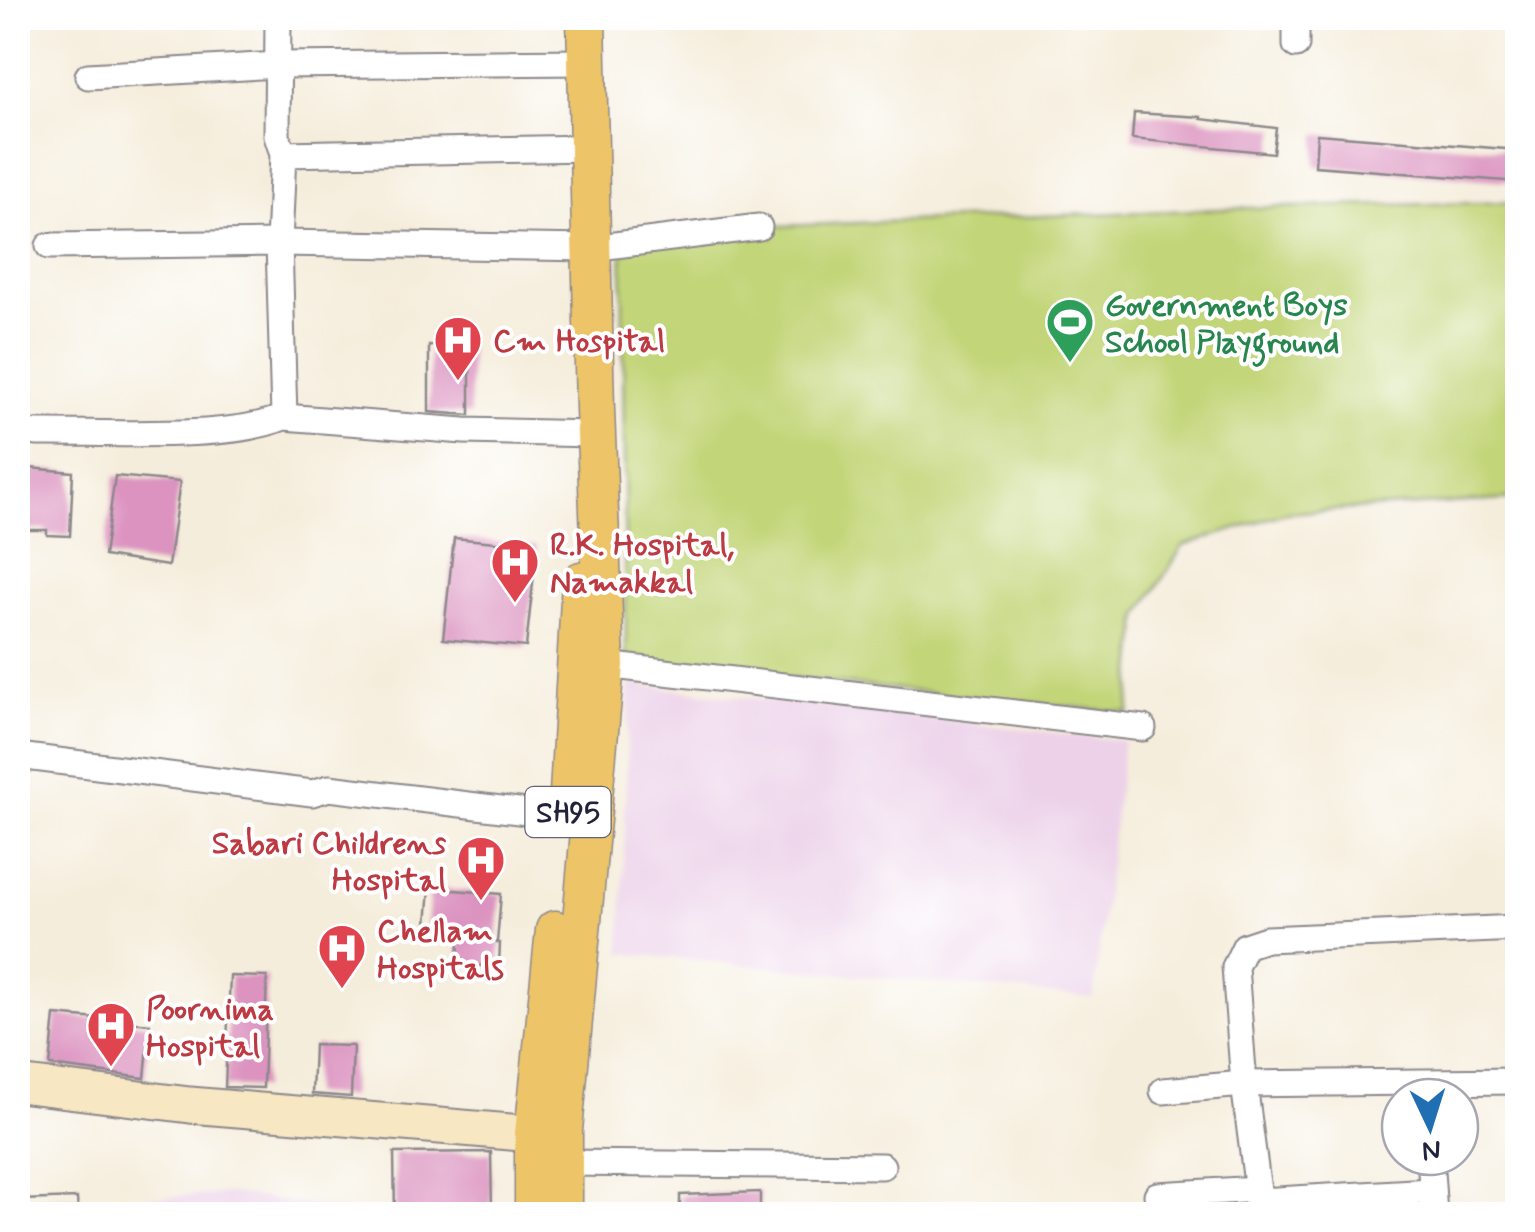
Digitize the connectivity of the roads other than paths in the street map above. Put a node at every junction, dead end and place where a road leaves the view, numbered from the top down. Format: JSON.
{"nodes":[{"id":1,"x":278,"y":18,"type":"edge"},
{"id":2,"x":586,"y":18,"type":"edge"},
{"id":3,"x":1296,"y":18,"type":"edge"},
{"id":4,"x":1296,"y":45,"type":"dead end"},
{"id":5,"x":587,"y":62,"type":"junction"},
{"id":6,"x":278,"y":65,"type":"junction"},
{"id":7,"x":88,"y":76,"type":"dead end"},
{"id":8,"x":589,"y":148,"type":"junction"},
{"id":9,"x":282,"y":154,"type":"junction"},
{"id":10,"x":759,"y":227,"type":"dead end"},
{"id":11,"x":279,"y":243,"type":"junction"},
{"id":12,"x":48,"y":246,"type":"dead end"},
{"id":13,"x":591,"y":248,"type":"junction"},
{"id":14,"x":284,"y":417,"type":"junction"},
{"id":15,"x":594,"y":421,"type":"junction"},
{"id":16,"x":37,"y":432,"type":"dead end"},
{"id":17,"x":605,"y":665,"type":"junction"},
{"id":18,"x":1143,"y":728,"type":"dead end"},
{"id":19,"x":18,"y":756,"type":"edge"},
{"id":20,"x":568,"y":816,"type":"junction"},
{"id":21,"x":1518,"y":928,"type":"edge"},
{"id":22,"x":1518,"y":1081,"type":"edge"},
{"id":23,"x":18,"y":1084,"type":"edge"},
{"id":24,"x":1244,"y":1084,"type":"junction"},
{"id":25,"x":1480,"y":1085,"type":"edge"},
{"id":26,"x":1380,"y":1088,"type":"edge"},
{"id":27,"x":1162,"y":1091,"type":"dead end"},
{"id":28,"x":553,"y":1143,"type":"junction"},
{"id":29,"x":882,"y":1166,"type":"dead end"},
{"id":30,"x":1431,"y":1177,"type":"edge"},
{"id":31,"x":1157,"y":1194,"type":"dead end"},
{"id":32,"x":1259,"y":1201,"type":"edge"},
{"id":33,"x":1432,"y":1203,"type":"edge"},
{"id":34,"x":534,"y":1214,"type":"edge"},
{"id":35,"x":563,"y":1214,"type":"edge"}],
"edges":[{"from":1,"to":6,"type":"street"},
{"from":2,"to":5,"type":"main road","number":"SH95"},
{"from":3,"to":4,"type":"street"},
{"from":5,"to":6,"type":"street"},
{"from":5,"to":8,"type":"main road","number":"SH95"},
{"from":6,"to":7,"type":"street"},
{"from":6,"to":9,"type":"street"},
{"from":8,"to":9,"type":"street"},
{"from":8,"to":13,"type":"main road","number":"SH95"},
{"from":9,"to":11,"type":"street"},
{"from":10,"to":13,"type":"street"},
{"from":11,"to":12,"type":"street"},
{"from":11,"to":13,"type":"street"},
{"from":11,"to":14,"type":"street"},
{"from":13,"to":15,"type":"main road","number":"SH95"},
{"from":14,"to":15,"type":"street"},
{"from":14,"to":16,"type":"street"},
{"from":15,"to":17,"type":"main road","number":"SH95"},
{"from":15,"to":20,"type":"main road","number":"SH95"},
{"from":17,"to":18,"type":"street"},
{"from":17,"to":28,"type":"main road","number":"SH95"},
{"from":19,"to":20,"type":"street"},
{"from":20,"to":28,"type":"main road","number":"SH95"},
{"from":21,"to":24,"type":"street"},
{"from":22,"to":25,"type":"street"},
{"from":23,"to":28,"type":"street"},
{"from":24,"to":26,"type":"street"},
{"from":24,"to":27,"type":"street"},
{"from":24,"to":32,"type":"street"},
{"from":28,"to":29,"type":"street"},
{"from":28,"to":34,"type":"main road","number":"SH95"},
{"from":28,"to":35,"type":"main road","number":"SH95"},
{"from":30,"to":33,"type":"street"},
{"from":31,"to":32,"type":"street"},
{"from":32,"to":33,"type":"street"}]}
